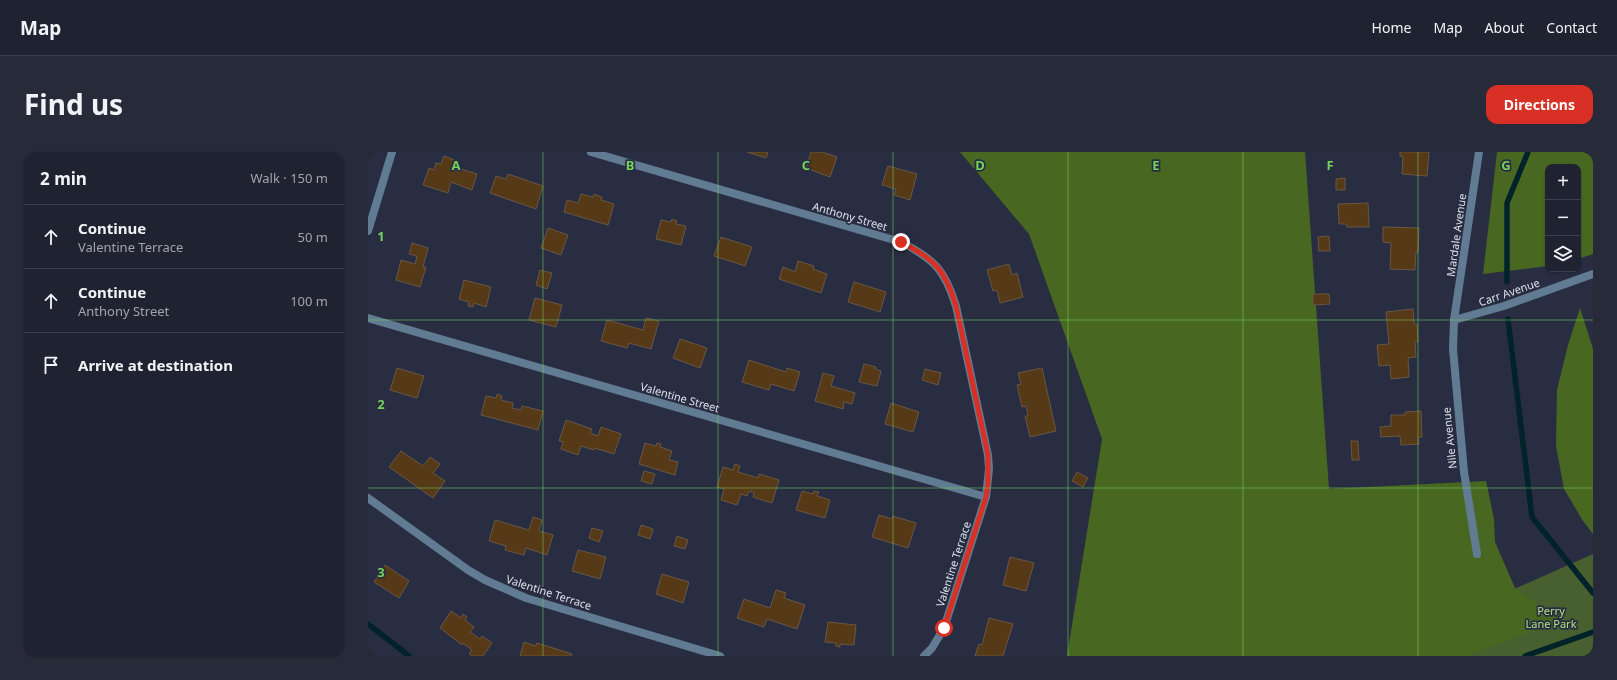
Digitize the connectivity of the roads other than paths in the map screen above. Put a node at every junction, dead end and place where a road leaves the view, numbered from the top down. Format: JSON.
{"nodes":[{"id":1,"x":392,"y":152,"type":"edge"},
{"id":2,"x":591,"y":152,"type":"edge"},
{"id":3,"x":1479,"y":152,"type":"edge"},
{"id":4,"x":368,"y":231,"type":"edge"},
{"id":5,"x":1593,"y":274,"type":"edge"},
{"id":6,"x":368,"y":318,"type":"edge"},
{"id":7,"x":1454,"y":320,"type":"junction"},
{"id":8,"x":986,"y":497,"type":"junction"},
{"id":9,"x":368,"y":498,"type":"edge"},
{"id":10,"x":1477,"y":554,"type":"dead end"},
{"id":11,"x":720,"y":656,"type":"edge"},
{"id":12,"x":924,"y":656,"type":"edge"}],
"edges":[{"from":1,"to":4,"type":"street"},
{"from":2,"to":8,"type":"street","name":"Anthony Street"},
{"from":3,"to":7,"type":"street","name":"Mardale Avenue"},
{"from":5,"to":7,"type":"street","name":"Carr Avenue"},
{"from":6,"to":8,"type":"street","name":"Valentine Street"},
{"from":7,"to":10,"type":"street","name":"Nile Avenue"},
{"from":8,"to":12,"type":"street","name":"Valentine Terrace"},
{"from":9,"to":11,"type":"street","name":"Valentine Terrace"}]}
